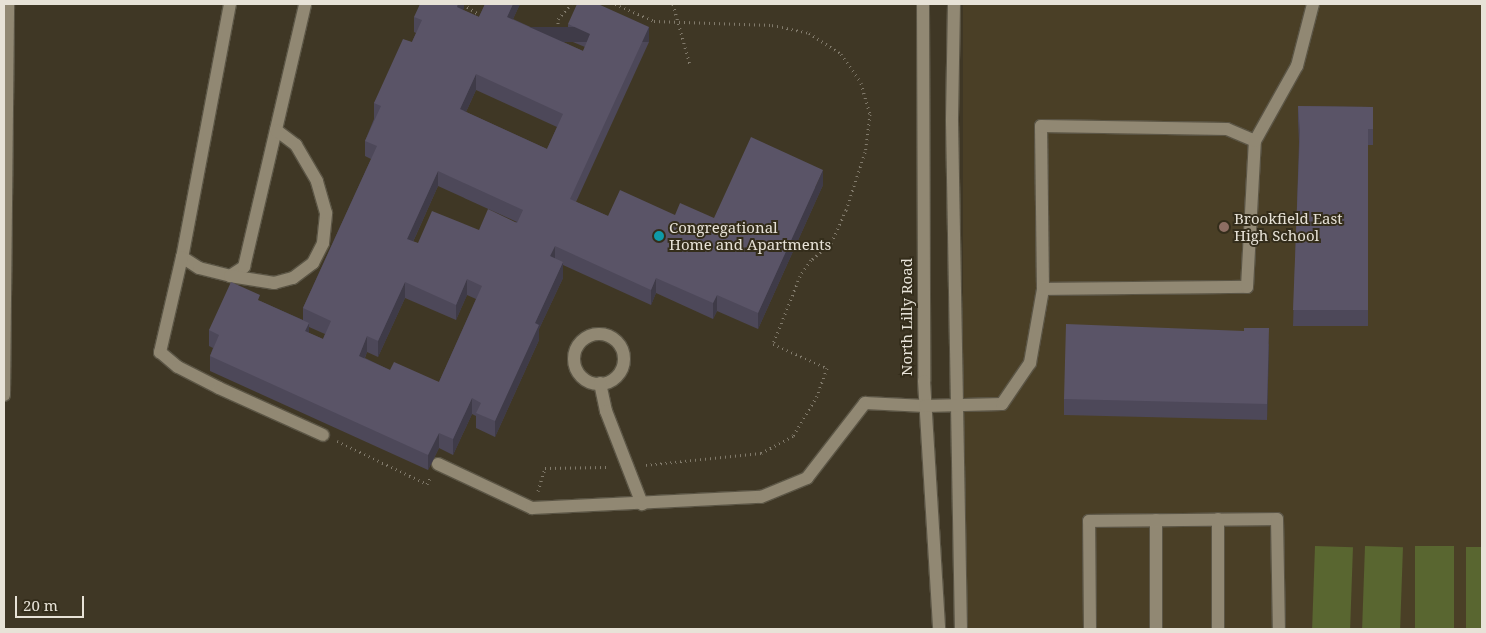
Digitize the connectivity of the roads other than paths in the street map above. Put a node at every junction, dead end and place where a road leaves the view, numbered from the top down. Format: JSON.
{"nodes":[{"id":1,"x":8,"y":4,"type":"edge"},
{"id":2,"x":230,"y":4,"type":"edge"},
{"id":3,"x":305,"y":4,"type":"edge"},
{"id":4,"x":923,"y":4,"type":"edge"},
{"id":5,"x":954,"y":4,"type":"edge"},
{"id":6,"x":1313,"y":4,"type":"edge"},
{"id":7,"x":276,"y":130,"type":"junction"},
{"id":8,"x":1255,"y":141,"type":"junction"},
{"id":9,"x":182,"y":257,"type":"junction"},
{"id":10,"x":230,"y":276,"type":"junction"},
{"id":11,"x":1042,"y":289,"type":"junction"},
{"id":12,"x":600,"y":383,"type":"dead end"},
{"id":13,"x":4,"y":395,"type":"edge"},
{"id":14,"x":958,"y":405,"type":"junction"},
{"id":15,"x":925,"y":406,"type":"junction"},
{"id":16,"x":323,"y":435,"type":"road end"},
{"id":17,"x":438,"y":464,"type":"road end"},
{"id":18,"x":642,"y":504,"type":"junction"},
{"id":19,"x":1218,"y":519,"type":"junction"},
{"id":20,"x":1156,"y":520,"type":"junction"},
{"id":21,"x":939,"y":629,"type":"edge"},
{"id":22,"x":961,"y":629,"type":"edge"},
{"id":23,"x":1090,"y":629,"type":"edge"},
{"id":24,"x":1156,"y":629,"type":"edge"},
{"id":25,"x":1218,"y":629,"type":"edge"},
{"id":26,"x":1279,"y":629,"type":"edge"}],
"edges":[{"from":1,"to":13,"type":"street"},
{"from":2,"to":9,"type":"street"},
{"from":3,"to":7,"type":"street"},
{"from":4,"to":15,"type":"street","name":"North Lilly Road"},
{"from":5,"to":14,"type":"street"},
{"from":6,"to":8,"type":"street"},
{"from":7,"to":10,"type":"street"},
{"from":7,"to":10,"type":"street"},
{"from":8,"to":11,"type":"street"},
{"from":8,"to":11,"type":"street"},
{"from":9,"to":10,"type":"street"},
{"from":9,"to":16,"type":"street"},
{"from":11,"to":14,"type":"street"},
{"from":12,"to":18,"type":"street"},
{"from":14,"to":15,"type":"street"},
{"from":14,"to":22,"type":"street"},
{"from":15,"to":18,"type":"street"},
{"from":15,"to":21,"type":"street","name":"North Lilly Road"},
{"from":17,"to":18,"type":"street"},
{"from":19,"to":20,"type":"street"},
{"from":19,"to":25,"type":"street"},
{"from":19,"to":26,"type":"street"},
{"from":20,"to":23,"type":"street"},
{"from":20,"to":24,"type":"street"}]}
